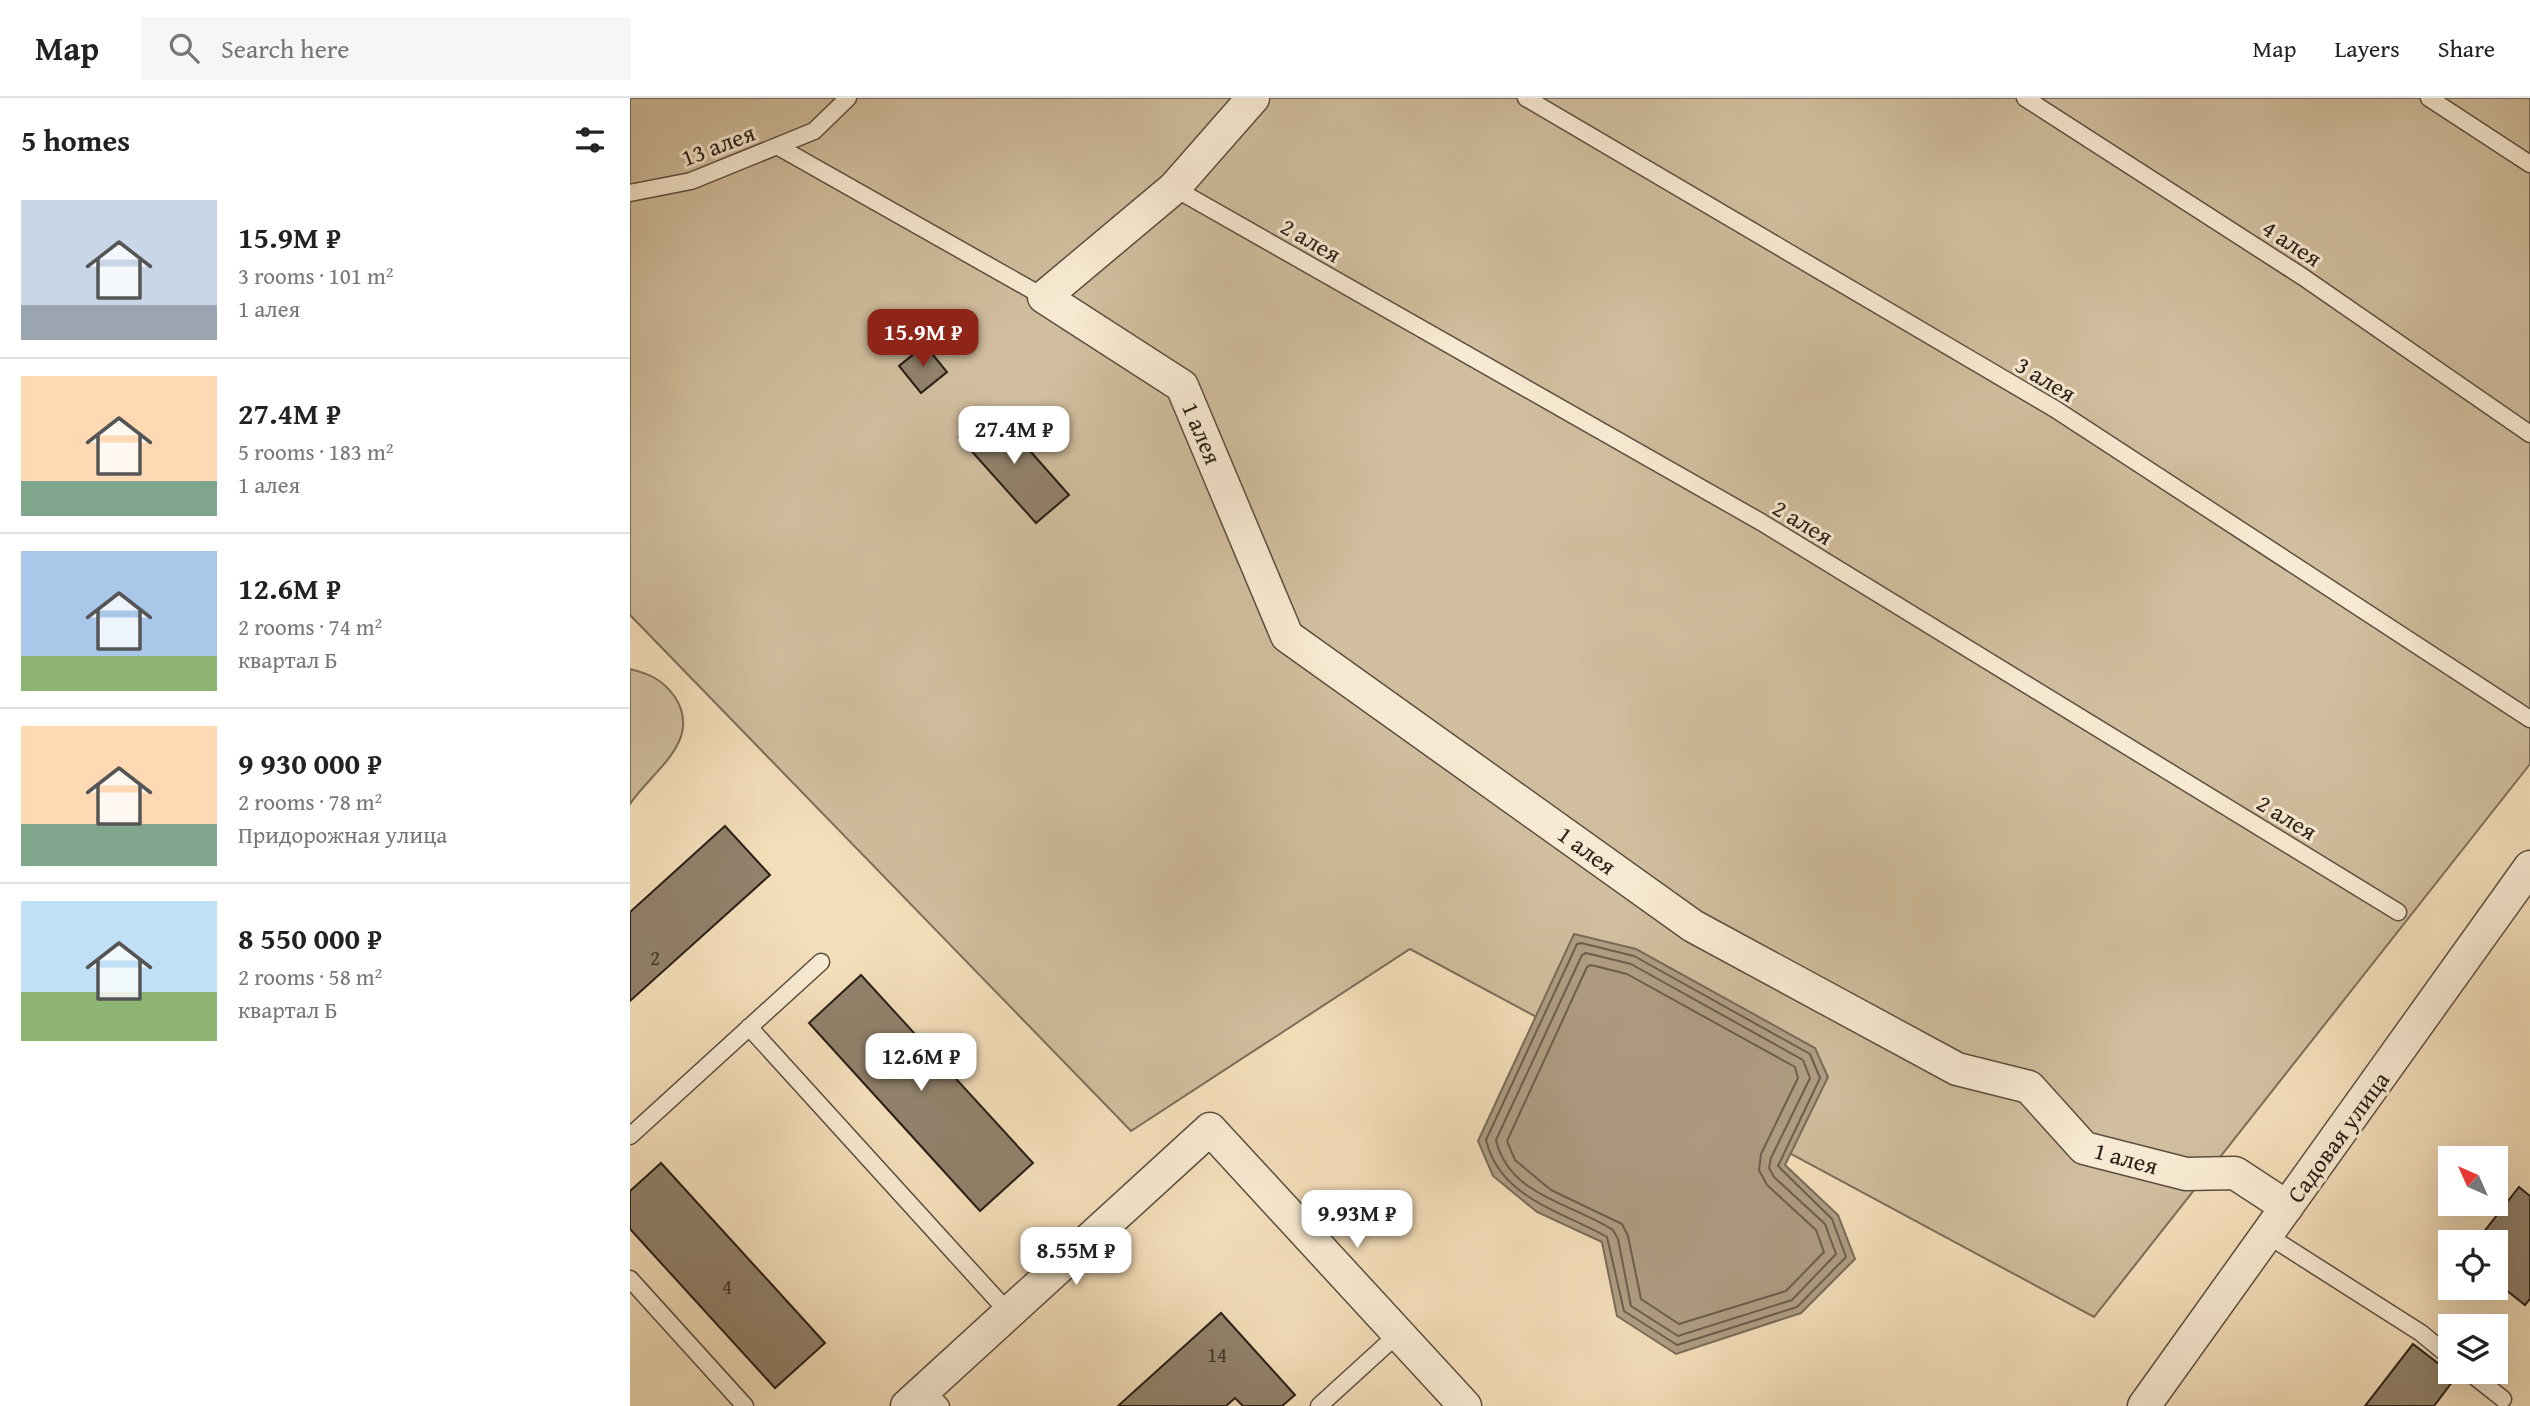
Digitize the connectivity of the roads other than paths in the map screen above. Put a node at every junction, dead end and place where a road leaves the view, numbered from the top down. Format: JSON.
{"nodes":[{"id":1,"x":848,"y":98,"type":"edge"},
{"id":2,"x":1253,"y":98,"type":"edge"},
{"id":3,"x":1526,"y":98,"type":"edge"},
{"id":4,"x":2025,"y":98,"type":"edge"},
{"id":5,"x":2429,"y":98,"type":"edge"},
{"id":6,"x":777,"y":146,"type":"junction"},
{"id":7,"x":2530,"y":164,"type":"edge"},
{"id":8,"x":1174,"y":188,"type":"junction"},
{"id":9,"x":630,"y":193,"type":"edge"},
{"id":10,"x":1044,"y":297,"type":"junction"},
{"id":11,"x":2530,"y":434,"type":"edge"},
{"id":12,"x":2530,"y":719,"type":"edge"},
{"id":13,"x":2530,"y":867,"type":"edge"},
{"id":14,"x":2398,"y":912,"type":"dead end"},
{"id":15,"x":821,"y":962,"type":"dead end"},
{"id":16,"x":749,"y":1027,"type":"junction"},
{"id":17,"x":630,"y":1136,"type":"edge"},
{"id":18,"x":2287,"y":1207,"type":"junction"},
{"id":19,"x":2267,"y":1235,"type":"junction"},
{"id":20,"x":630,"y":1279,"type":"edge"},
{"id":21,"x":1009,"y":1312,"type":"junction"},
{"id":22,"x":1398,"y":1334,"type":"junction"},
{"id":23,"x":2438,"y":1347,"type":"edge"},
{"id":24,"x":2484,"y":1384,"type":"edge"},
{"id":25,"x":2502,"y":1399,"type":"dead end"},
{"id":26,"x":924,"y":1400,"type":"edge"},
{"id":27,"x":746,"y":1406,"type":"edge"},
{"id":28,"x":1319,"y":1406,"type":"edge"},
{"id":29,"x":1465,"y":1406,"type":"edge"},
{"id":30,"x":2144,"y":1406,"type":"edge"}],
"edges":[{"from":1,"to":6,"type":"lane","name":"13 алея"},
{"from":2,"to":8,"type":"street"},
{"from":3,"to":12,"type":"lane","name":"3 алея"},
{"from":4,"to":11,"type":"lane","name":"4 алея"},
{"from":5,"to":7,"type":"lane"},
{"from":6,"to":9,"type":"lane","name":"13 алея"},
{"from":6,"to":10,"type":"lane"},
{"from":8,"to":10,"type":"street"},
{"from":8,"to":14,"type":"lane","name":"2 алея"},
{"from":10,"to":18,"type":"street","name":"1 алея"},
{"from":13,"to":18,"type":"street","name":"Садовая улица"},
{"from":15,"to":16,"type":"lane"},
{"from":16,"to":17,"type":"lane"},
{"from":16,"to":21,"type":"lane"},
{"from":18,"to":19,"type":"street","name":"Садовая улица"},
{"from":19,"to":23,"type":"lane"},
{"from":19,"to":30,"type":"street","name":"Садовая улица"},
{"from":20,"to":27,"type":"lane"},
{"from":21,"to":22,"type":"street"},
{"from":21,"to":26,"type":"street"},
{"from":22,"to":28,"type":"lane"},
{"from":22,"to":29,"type":"street"},
{"from":24,"to":25,"type":"lane"}]}
